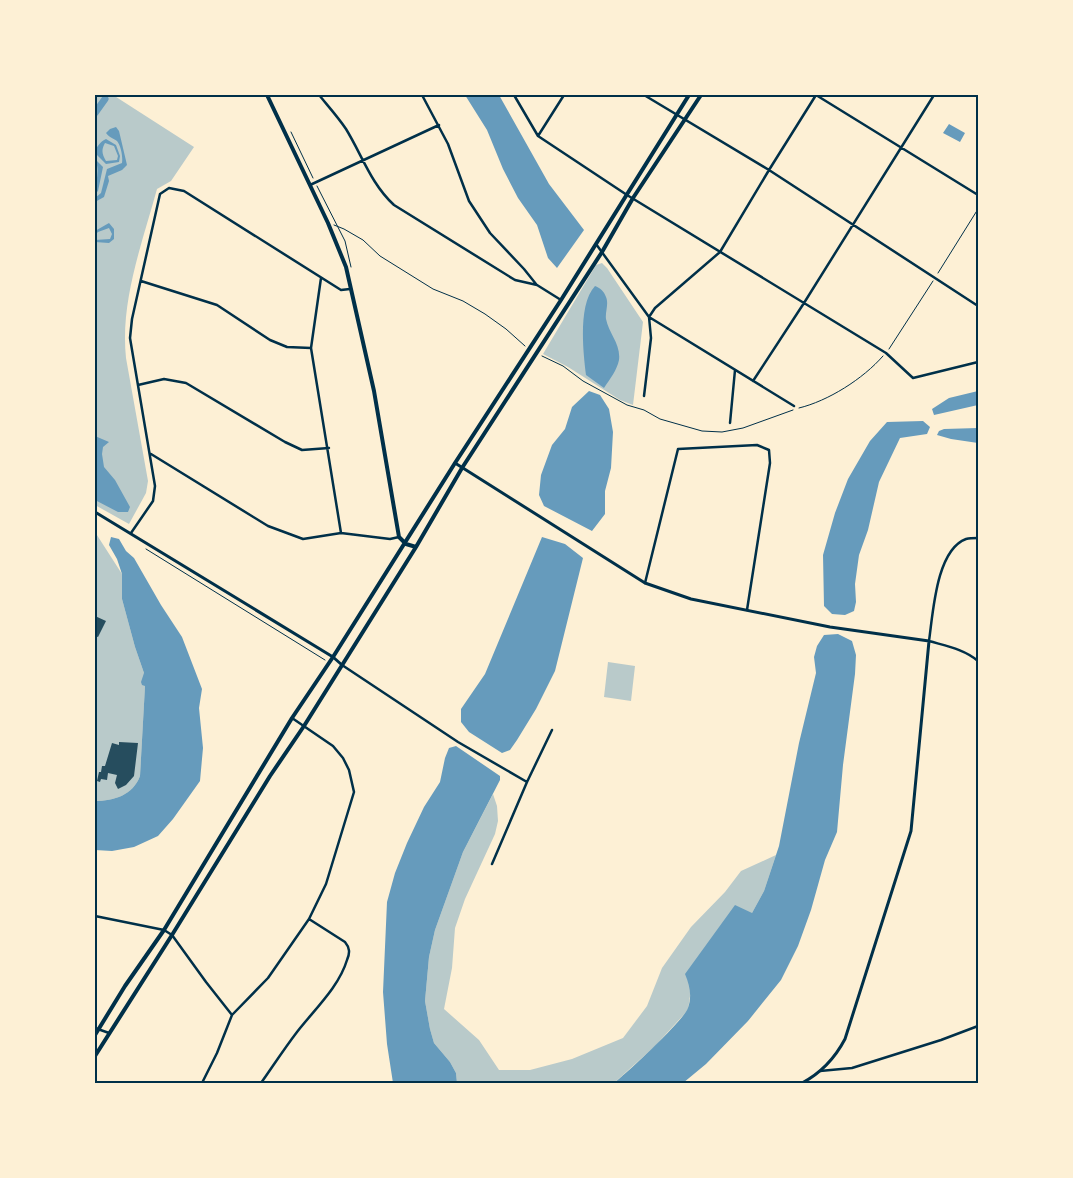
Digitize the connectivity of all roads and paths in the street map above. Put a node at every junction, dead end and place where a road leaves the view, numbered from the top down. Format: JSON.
{"nodes":[{"id":1,"x":267,"y":95,"type":"edge"},
{"id":2,"x":319,"y":95,"type":"edge"},
{"id":3,"x":422,"y":95,"type":"edge"},
{"id":4,"x":514,"y":95,"type":"edge"},
{"id":5,"x":564,"y":95,"type":"edge"},
{"id":6,"x":644,"y":95,"type":"edge"},
{"id":7,"x":689,"y":95,"type":"edge"},
{"id":8,"x":700,"y":95,"type":"edge"},
{"id":9,"x":816,"y":95,"type":"edge"},
{"id":10,"x":934,"y":95,"type":"edge"},
{"id":11,"x":676,"y":115,"type":"junction"},
{"id":12,"x":684,"y":119,"type":"junction"},
{"id":13,"x":439,"y":125,"type":"junction"},
{"id":14,"x":290,"y":130,"type":"dead end"},
{"id":15,"x":538,"y":136,"type":"junction"},
{"id":16,"x":901,"y":146,"type":"junction"},
{"id":17,"x":363,"y":160,"type":"junction"},
{"id":18,"x":768,"y":170,"type":"junction"},
{"id":19,"x":315,"y":183,"type":"junction"},
{"id":20,"x":310,"y":185,"type":"junction"},
{"id":21,"x":627,"y":195,"type":"junction"},
{"id":22,"x":978,"y":195,"type":"edge"},
{"id":23,"x":633,"y":198,"type":"junction"},
{"id":24,"x":978,"y":209,"type":"edge"},
{"id":25,"x":328,"y":222,"type":"junction"},
{"id":26,"x":853,"y":225,"type":"junction"},
{"id":27,"x":336,"y":226,"type":"junction"},
{"id":28,"x":596,"y":244,"type":"junction"},
{"id":29,"x":602,"y":252,"type":"junction"},
{"id":30,"x":720,"y":252,"type":"junction"},
{"id":31,"x":321,"y":278,"type":"junction"},
{"id":32,"x":935,"y":278,"type":"junction"},
{"id":33,"x":141,"y":281,"type":"junction"},
{"id":34,"x":537,"y":285,"type":"junction"},
{"id":35,"x":351,"y":288,"type":"junction"},
{"id":36,"x":561,"y":300,"type":"junction"},
{"id":37,"x":804,"y":303,"type":"junction"},
{"id":38,"x":978,"y":306,"type":"edge"},
{"id":39,"x":650,"y":316,"type":"junction"},
{"id":40,"x":311,"y":348,"type":"junction"},
{"id":41,"x":529,"y":350,"type":"junction"},
{"id":42,"x":536,"y":353,"type":"junction"},
{"id":43,"x":886,"y":353,"type":"junction"},
{"id":44,"x":978,"y":362,"type":"edge"},
{"id":45,"x":735,"y":370,"type":"junction"},
{"id":46,"x":752,"y":381,"type":"junction"},
{"id":47,"x":138,"y":385,"type":"junction"},
{"id":48,"x":644,"y":396,"type":"dead end"},
{"id":49,"x":794,"y":406,"type":"dead end"},
{"id":50,"x":730,"y":423,"type":"dead end"},
{"id":51,"x":329,"y":448,"type":"junction"},
{"id":52,"x":151,"y":454,"type":"junction"},
{"id":53,"x":456,"y":464,"type":"junction"},
{"id":54,"x":462,"y":468,"type":"junction"},
{"id":55,"x":95,"y":512,"type":"edge"},
{"id":56,"x":341,"y":533,"type":"junction"},
{"id":57,"x":131,"y":534,"type":"junction"},
{"id":58,"x":399,"y":537,"type":"junction"},
{"id":59,"x":978,"y":538,"type":"edge"},
{"id":60,"x":406,"y":544,"type":"junction"},
{"id":61,"x":416,"y":546,"type":"junction"},
{"id":62,"x":144,"y":548,"type":"dead end"},
{"id":63,"x":645,"y":583,"type":"junction"},
{"id":64,"x":747,"y":610,"type":"junction"},
{"id":65,"x":928,"y":641,"type":"junction"},
{"id":66,"x":333,"y":657,"type":"junction"},
{"id":67,"x":325,"y":660,"type":"dead end"},
{"id":68,"x":978,"y":661,"type":"edge"},
{"id":69,"x":342,"y":665,"type":"junction"},
{"id":70,"x":292,"y":718,"type":"junction"},
{"id":71,"x":304,"y":726,"type":"junction"},
{"id":72,"x":552,"y":730,"type":"dead end"},
{"id":73,"x":527,"y":782,"type":"junction"},
{"id":74,"x":492,"y":864,"type":"dead end"},
{"id":75,"x":95,"y":916,"type":"edge"},
{"id":76,"x":309,"y":919,"type":"junction"},
{"id":77,"x":164,"y":930,"type":"junction"},
{"id":78,"x":172,"y":935,"type":"junction"},
{"id":79,"x":232,"y":1015,"type":"junction"},
{"id":80,"x":978,"y":1026,"type":"edge"},
{"id":81,"x":97,"y":1029,"type":"edge"},
{"id":82,"x":109,"y":1033,"type":"junction"},
{"id":83,"x":95,"y":1035,"type":"edge"},
{"id":84,"x":95,"y":1056,"type":"edge"},
{"id":85,"x":820,"y":1071,"type":"junction"},
{"id":86,"x":202,"y":1083,"type":"edge"},
{"id":87,"x":261,"y":1083,"type":"edge"},
{"id":88,"x":802,"y":1083,"type":"edge"}],
"edges":[{"from":1,"to":20,"type":"main road"},
{"from":2,"to":17,"type":"street"},
{"from":3,"to":13,"type":"street"},
{"from":4,"to":15,"type":"street"},
{"from":5,"to":15,"type":"street"},
{"from":6,"to":11,"type":"street"},
{"from":7,"to":11,"type":"main road"},
{"from":8,"to":12,"type":"main road"},
{"from":9,"to":16,"type":"street"},
{"from":9,"to":18,"type":"street"},
{"from":10,"to":16,"type":"street"},
{"from":11,"to":12,"type":"street"},
{"from":11,"to":21,"type":"main road"},
{"from":12,"to":18,"type":"street"},
{"from":12,"to":23,"type":"main road"},
{"from":13,"to":17,"type":"street"},
{"from":13,"to":34,"type":"street"},
{"from":14,"to":19,"type":"path"},
{"from":15,"to":21,"type":"street"},
{"from":16,"to":22,"type":"street"},
{"from":16,"to":26,"type":"street"},
{"from":17,"to":19,"type":"street"},
{"from":17,"to":34,"type":"street"},
{"from":18,"to":26,"type":"street"},
{"from":18,"to":30,"type":"street"},
{"from":19,"to":20,"type":"street"},
{"from":19,"to":27,"type":"path"},
{"from":20,"to":25,"type":"main road"},
{"from":21,"to":23,"type":"street"},
{"from":21,"to":28,"type":"main road"},
{"from":23,"to":29,"type":"main road"},
{"from":23,"to":30,"type":"street"},
{"from":24,"to":32,"type":"path"},
{"from":25,"to":27,"type":"path"},
{"from":25,"to":35,"type":"main road"},
{"from":26,"to":32,"type":"street"},
{"from":26,"to":37,"type":"street"},
{"from":27,"to":41,"type":"path"},
{"from":28,"to":29,"type":"street"},
{"from":28,"to":36,"type":"main road"},
{"from":29,"to":39,"type":"street"},
{"from":29,"to":42,"type":"main road"},
{"from":30,"to":37,"type":"street"},
{"from":30,"to":39,"type":"street"},
{"from":31,"to":33,"type":"street"},
{"from":31,"to":35,"type":"street"},
{"from":31,"to":40,"type":"street"},
{"from":32,"to":38,"type":"street"},
{"from":32,"to":43,"type":"path"},
{"from":33,"to":40,"type":"street"},
{"from":33,"to":47,"type":"street"},
{"from":34,"to":36,"type":"street"},
{"from":35,"to":58,"type":"main road"},
{"from":36,"to":41,"type":"main road"},
{"from":37,"to":43,"type":"street"},
{"from":37,"to":46,"type":"street"},
{"from":39,"to":45,"type":"street"},
{"from":39,"to":48,"type":"street"},
{"from":40,"to":51,"type":"street"},
{"from":41,"to":53,"type":"main road"},
{"from":42,"to":43,"type":"path"},
{"from":42,"to":54,"type":"main road"},
{"from":43,"to":44,"type":"street"},
{"from":45,"to":46,"type":"street"},
{"from":45,"to":50,"type":"street"},
{"from":46,"to":49,"type":"street"},
{"from":47,"to":51,"type":"street"},
{"from":47,"to":52,"type":"street"},
{"from":51,"to":56,"type":"street"},
{"from":52,"to":56,"type":"street"},
{"from":52,"to":57,"type":"street"},
{"from":53,"to":54,"type":"street"},
{"from":53,"to":60,"type":"main road"},
{"from":54,"to":61,"type":"main road"},
{"from":54,"to":63,"type":"street"},
{"from":55,"to":57,"type":"street"},
{"from":56,"to":58,"type":"street"},
{"from":57,"to":66,"type":"street"},
{"from":58,"to":60,"type":"main road"},
{"from":59,"to":65,"type":"street"},
{"from":60,"to":61,"type":"main road"},
{"from":60,"to":66,"type":"main road"},
{"from":61,"to":69,"type":"main road"},
{"from":62,"to":67,"type":"path"},
{"from":63,"to":64,"type":"street"},
{"from":63,"to":64,"type":"street"},
{"from":64,"to":65,"type":"street"},
{"from":65,"to":68,"type":"street"},
{"from":65,"to":85,"type":"street"},
{"from":66,"to":69,"type":"street"},
{"from":66,"to":70,"type":"main road"},
{"from":69,"to":71,"type":"main road"},
{"from":69,"to":73,"type":"street"},
{"from":70,"to":71,"type":"street"},
{"from":70,"to":77,"type":"main road"},
{"from":71,"to":76,"type":"street"},
{"from":71,"to":78,"type":"main road"},
{"from":72,"to":73,"type":"street"},
{"from":73,"to":74,"type":"street"},
{"from":75,"to":77,"type":"street"},
{"from":76,"to":79,"type":"street"},
{"from":76,"to":87,"type":"street"},
{"from":77,"to":78,"type":"street"},
{"from":77,"to":81,"type":"main road"},
{"from":78,"to":79,"type":"street"},
{"from":78,"to":82,"type":"main road"},
{"from":79,"to":86,"type":"street"},
{"from":80,"to":85,"type":"street"},
{"from":81,"to":82,"type":"street"},
{"from":81,"to":83,"type":"main road"},
{"from":82,"to":84,"type":"main road"},
{"from":85,"to":88,"type":"street"}]}
